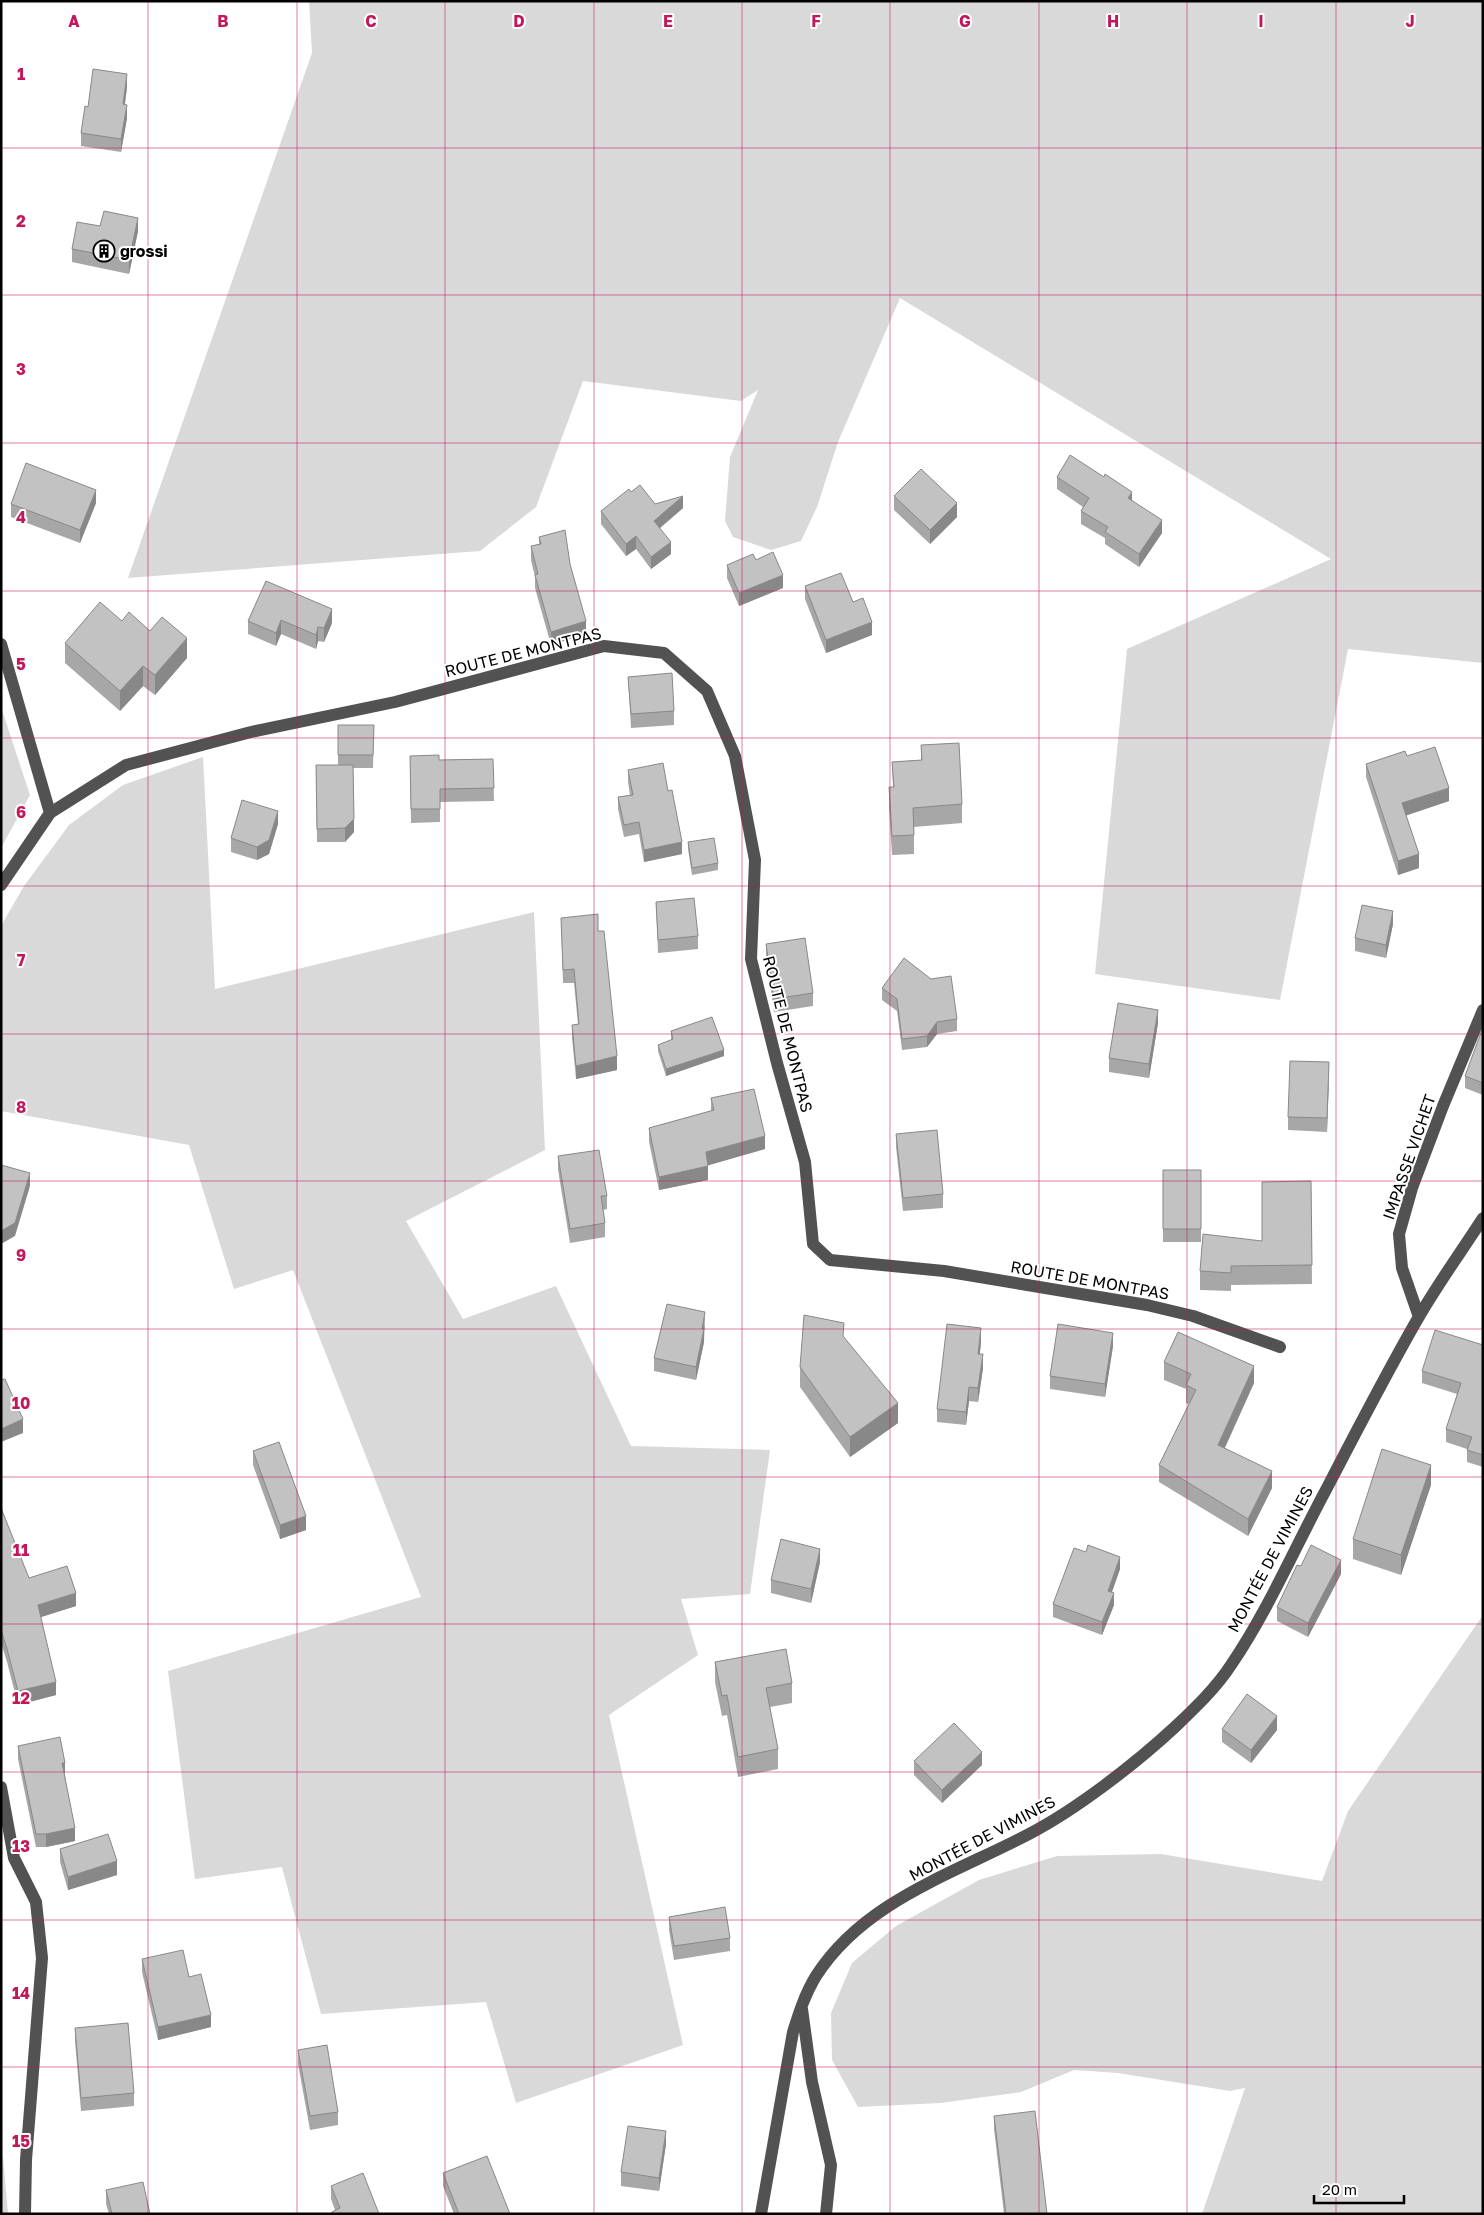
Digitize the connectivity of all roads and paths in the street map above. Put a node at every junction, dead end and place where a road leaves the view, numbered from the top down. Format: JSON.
{"nodes":[{"id":1,"x":1,"y":644,"type":"edge"},
{"id":2,"x":50,"y":813,"type":"junction"},
{"id":3,"x":1,"y":885,"type":"edge"},
{"id":4,"x":1483,"y":1010,"type":"edge"},
{"id":5,"x":1483,"y":1218,"type":"edge"},
{"id":6,"x":1418,"y":1317,"type":"junction"},
{"id":7,"x":1280,"y":1347,"type":"dead end"},
{"id":8,"x":1,"y":1787,"type":"edge"},
{"id":9,"x":14,"y":1858,"type":"junction"},
{"id":10,"x":1,"y":1862,"type":"edge"},
{"id":11,"x":802,"y":2004,"type":"junction"},
{"id":12,"x":25,"y":2214,"type":"edge"},
{"id":13,"x":761,"y":2214,"type":"edge"},
{"id":14,"x":826,"y":2214,"type":"edge"}],
"edges":[{"from":1,"to":2,"type":"street"},
{"from":2,"to":3,"type":"street","name":"ROUTE DE MONTPAS"},
{"from":2,"to":7,"type":"street","name":"ROUTE DE MONTPAS"},
{"from":4,"to":6,"type":"street","name":"IMPASSE VICHET"},
{"from":5,"to":6,"type":"street","name":"MONTÉE DE VIMINES"},
{"from":6,"to":11,"type":"street","name":"MONTÉE DE VIMINES"},
{"from":8,"to":9,"type":"street"},
{"from":9,"to":10,"type":"street"},
{"from":9,"to":12,"type":"street"},
{"from":11,"to":13,"type":"street","name":"MONTÉE DE VIMINES"},
{"from":11,"to":14,"type":"street"}]}
